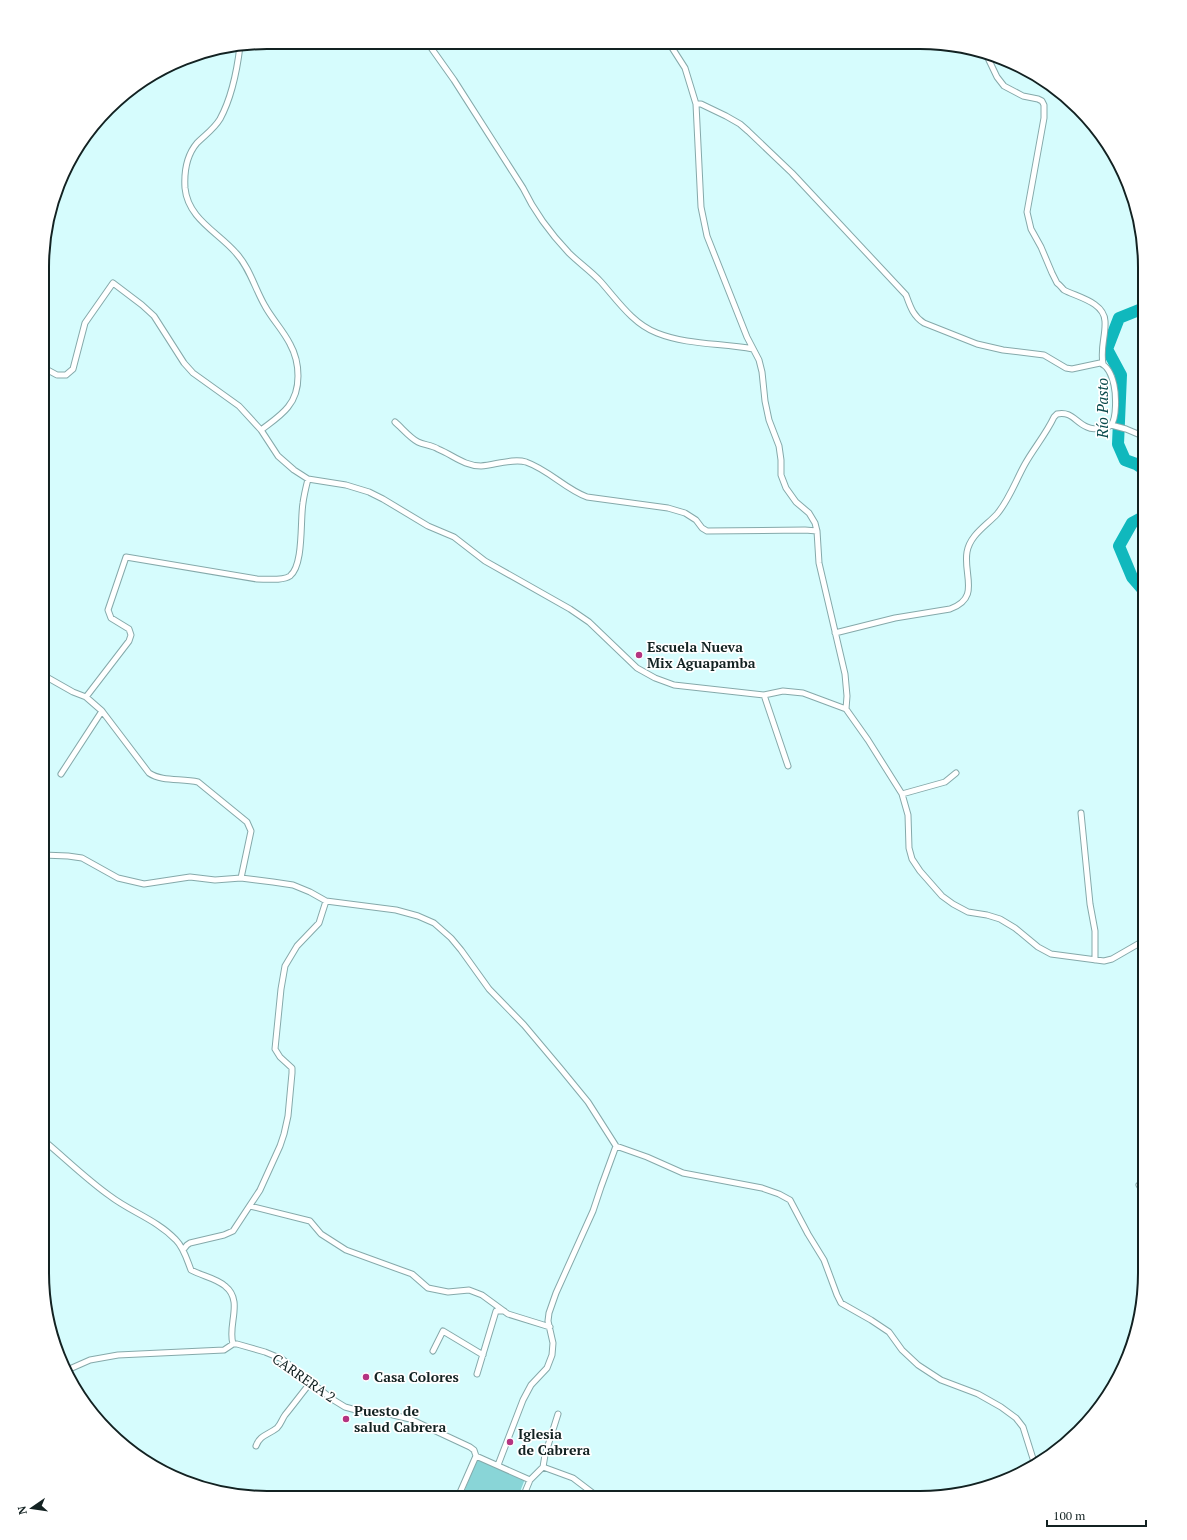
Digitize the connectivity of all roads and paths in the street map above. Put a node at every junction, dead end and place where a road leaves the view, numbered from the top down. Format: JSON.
{"nodes":[{"id":1,"x":432,"y":49,"type":"edge"},
{"id":2,"x":674,"y":49,"type":"edge"},
{"id":3,"x":239,"y":51,"type":"edge"},
{"id":4,"x":989,"y":61,"type":"edge"},
{"id":5,"x":696,"y":104,"type":"junction"},
{"id":6,"x":753,"y":349,"type":"junction"},
{"id":7,"x":1103,"y":364,"type":"junction"},
{"id":8,"x":49,"y":371,"type":"edge"},
{"id":9,"x":395,"y":422,"type":"dead end"},
{"id":10,"x":1114,"y":425,"type":"junction"},
{"id":11,"x":261,"y":430,"type":"junction"},
{"id":12,"x":1138,"y":434,"type":"edge"},
{"id":13,"x":308,"y":479,"type":"junction"},
{"id":14,"x":817,"y":531,"type":"junction"},
{"id":15,"x":834,"y":633,"type":"junction"},
{"id":16,"x":49,"y":678,"type":"edge"},
{"id":17,"x":764,"y":695,"type":"junction"},
{"id":18,"x":86,"y":697,"type":"junction"},
{"id":19,"x":846,"y":709,"type":"junction"},
{"id":20,"x":102,"y":711,"type":"junction"},
{"id":21,"x":788,"y":766,"type":"dead end"},
{"id":22,"x":956,"y":773,"type":"dead end"},
{"id":23,"x":61,"y":774,"type":"dead end"},
{"id":24,"x":902,"y":794,"type":"junction"},
{"id":25,"x":1081,"y":813,"type":"dead end"},
{"id":26,"x":49,"y":855,"type":"edge"},
{"id":27,"x":241,"y":878,"type":"junction"},
{"id":28,"x":326,"y":902,"type":"junction"},
{"id":29,"x":1138,"y":944,"type":"edge"},
{"id":30,"x":1096,"y":960,"type":"junction"},
{"id":31,"x":49,"y":1145,"type":"edge"},
{"id":32,"x":616,"y":1146,"type":"junction"},
{"id":33,"x":250,"y":1206,"type":"junction"},
{"id":34,"x":183,"y":1250,"type":"junction"},
{"id":35,"x":504,"y":1311,"type":"junction"},
{"id":36,"x":550,"y":1327,"type":"junction"},
{"id":37,"x":233,"y":1344,"type":"junction"},
{"id":38,"x":433,"y":1351,"type":"dead end"},
{"id":39,"x":483,"y":1355,"type":"junction"},
{"id":40,"x":70,"y":1369,"type":"edge"},
{"id":41,"x":477,"y":1374,"type":"dead end"},
{"id":42,"x":311,"y":1382,"type":"junction"},
{"id":43,"x":558,"y":1414,"type":"dead end"},
{"id":44,"x":256,"y":1446,"type":"dead end"},
{"id":45,"x":476,"y":1456,"type":"junction"},
{"id":46,"x":1033,"y":1459,"type":"edge"},
{"id":47,"x":498,"y":1465,"type":"junction"},
{"id":48,"x":543,"y":1467,"type":"junction"},
{"id":49,"x":530,"y":1480,"type":"junction"},
{"id":50,"x":461,"y":1491,"type":"edge"},
{"id":51,"x":525,"y":1491,"type":"edge"},
{"id":52,"x":590,"y":1491,"type":"edge"}],
"edges":[{"from":1,"to":6,"type":"street"},
{"from":2,"to":5,"type":"street"},
{"from":3,"to":11,"type":"street"},
{"from":4,"to":7,"type":"street"},
{"from":5,"to":6,"type":"street"},
{"from":5,"to":7,"type":"street"},
{"from":6,"to":14,"type":"street"},
{"from":7,"to":10,"type":"street"},
{"from":8,"to":11,"type":"street"},
{"from":9,"to":14,"type":"street"},
{"from":10,"to":12,"type":"street"},
{"from":10,"to":15,"type":"street"},
{"from":11,"to":13,"type":"street"},
{"from":13,"to":17,"type":"street"},
{"from":13,"to":18,"type":"street"},
{"from":14,"to":15,"type":"street"},
{"from":15,"to":19,"type":"street"},
{"from":16,"to":18,"type":"street"},
{"from":17,"to":19,"type":"street"},
{"from":17,"to":21,"type":"street"},
{"from":18,"to":20,"type":"street"},
{"from":19,"to":24,"type":"street"},
{"from":20,"to":23,"type":"street"},
{"from":20,"to":27,"type":"street"},
{"from":22,"to":24,"type":"street"},
{"from":24,"to":30,"type":"street"},
{"from":25,"to":30,"type":"street"},
{"from":26,"to":27,"type":"street"},
{"from":27,"to":28,"type":"street"},
{"from":28,"to":32,"type":"street"},
{"from":28,"to":33,"type":"street"},
{"from":29,"to":30,"type":"street"},
{"from":31,"to":34,"type":"street"},
{"from":32,"to":36,"type":"street"},
{"from":32,"to":46,"type":"street"},
{"from":33,"to":34,"type":"street"},
{"from":33,"to":35,"type":"street"},
{"from":34,"to":37,"type":"street"},
{"from":35,"to":36,"type":"street"},
{"from":35,"to":39,"type":"street"},
{"from":36,"to":47,"type":"street"},
{"from":37,"to":40,"type":"street"},
{"from":37,"to":42,"type":"street","name":"CARRERA 2"},
{"from":38,"to":39,"type":"street"},
{"from":39,"to":41,"type":"street"},
{"from":42,"to":44,"type":"street"},
{"from":42,"to":45,"type":"street","name":"CARRERA 2"},
{"from":43,"to":48,"type":"street"},
{"from":45,"to":47,"type":"street","name":"CARRERA 2"},
{"from":45,"to":50,"type":"street"},
{"from":47,"to":49,"type":"street","name":"CARRERA 2"},
{"from":48,"to":49,"type":"street"},
{"from":48,"to":52,"type":"street"},
{"from":49,"to":51,"type":"street"}]}
